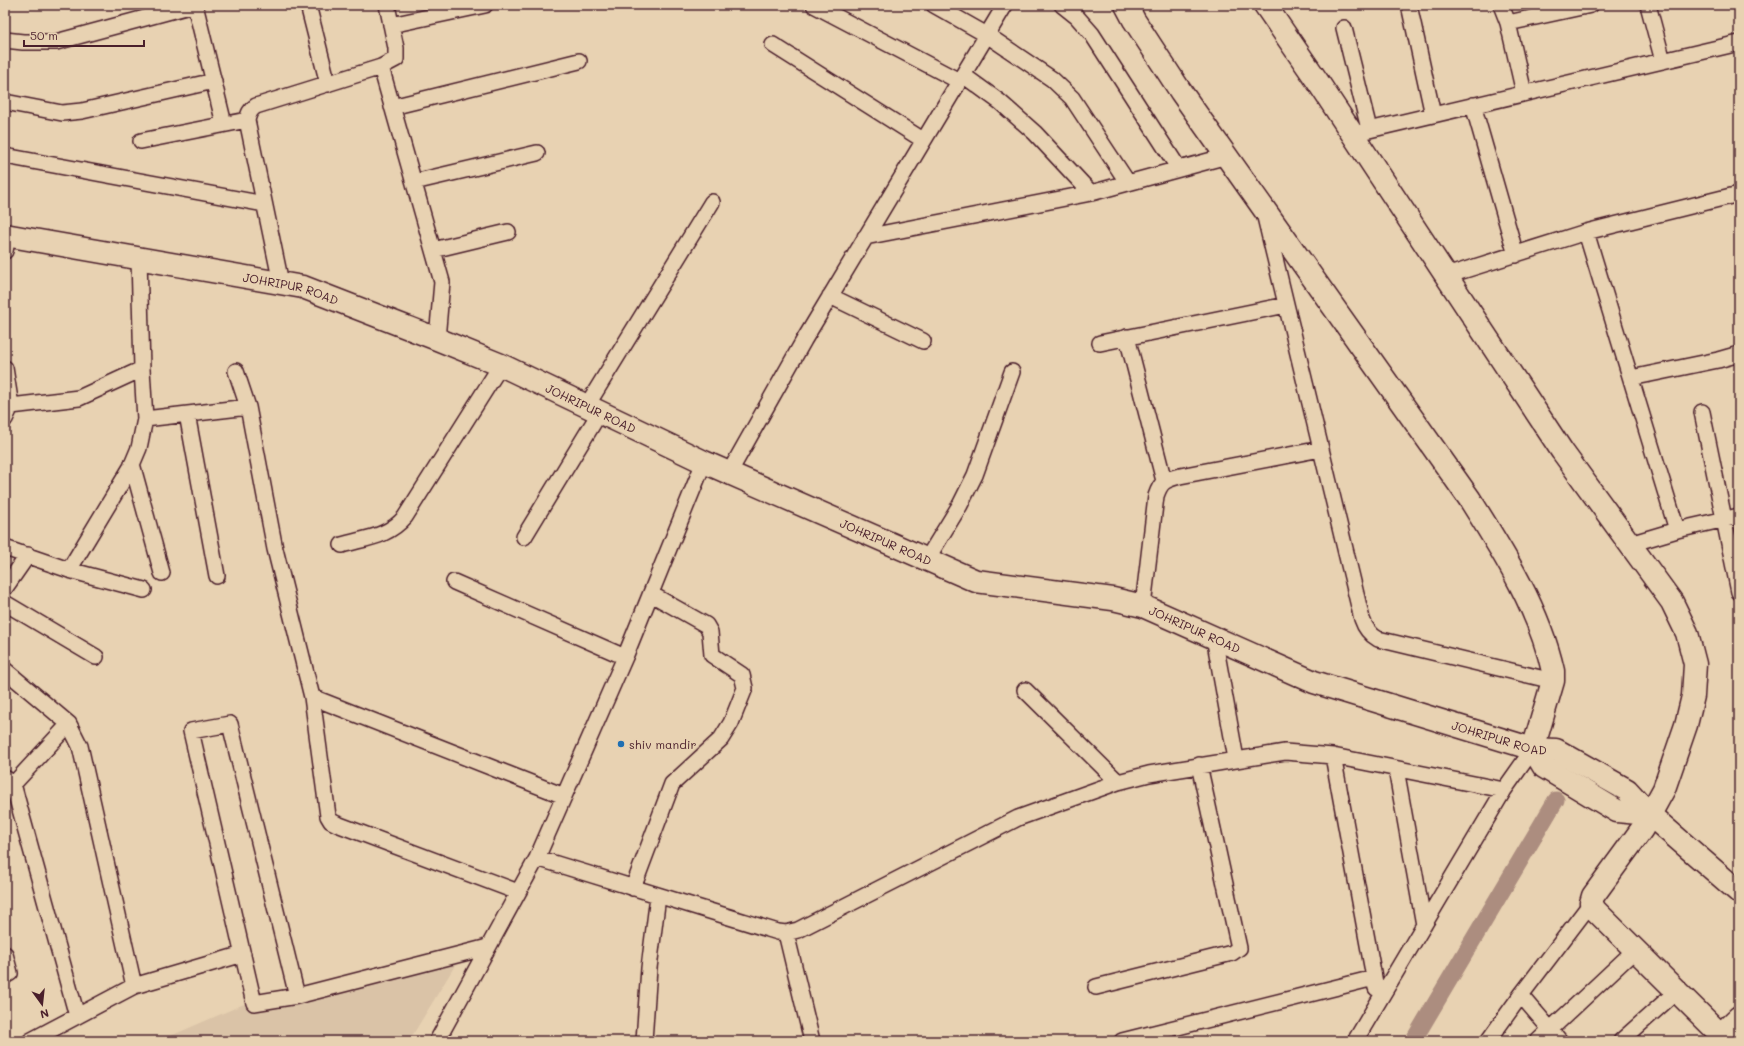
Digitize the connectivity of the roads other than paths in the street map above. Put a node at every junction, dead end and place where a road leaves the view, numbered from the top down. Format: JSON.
{"nodes":[{"id":1,"x":194,"y":5,"type":"edge"},
{"id":2,"x":308,"y":5,"type":"edge"},
{"id":3,"x":388,"y":5,"type":"edge"},
{"id":4,"x":485,"y":5,"type":"edge"},
{"id":5,"x":814,"y":5,"type":"edge"},
{"id":6,"x":934,"y":5,"type":"edge"},
{"id":7,"x":1005,"y":5,"type":"edge"},
{"id":8,"x":1062,"y":5,"type":"edge"},
{"id":9,"x":1126,"y":5,"type":"edge"},
{"id":10,"x":1264,"y":5,"type":"edge"},
{"id":11,"x":1409,"y":5,"type":"edge"},
{"id":12,"x":1502,"y":5,"type":"edge"},
{"id":13,"x":1591,"y":5,"type":"edge"},
{"id":14,"x":1648,"y":5,"type":"edge"},
{"id":15,"x":1508,"y":23,"type":"junction"},
{"id":16,"x":392,"y":24,"type":"junction"},
{"id":17,"x":1344,"y":28,"type":"dead end"},
{"id":18,"x":987,"y":35,"type":"junction"},
{"id":19,"x":5,"y":40,"type":"edge"},
{"id":20,"x":1739,"y":43,"type":"edge"},
{"id":21,"x":773,"y":45,"type":"dead end"},
{"id":22,"x":580,"y":61,"type":"dead end"},
{"id":23,"x":1663,"y":61,"type":"junction"},
{"id":24,"x":381,"y":66,"type":"junction"},
{"id":25,"x":961,"y":78,"type":"junction"},
{"id":26,"x":214,"y":81,"type":"junction"},
{"id":27,"x":328,"y":84,"type":"junction"},
{"id":28,"x":1524,"y":93,"type":"junction"},
{"id":29,"x":5,"y":102,"type":"edge"},
{"id":30,"x":1473,"y":105,"type":"junction"},
{"id":31,"x":392,"y":107,"type":"junction"},
{"id":32,"x":1433,"y":115,"type":"junction"},
{"id":33,"x":247,"y":120,"type":"junction"},
{"id":34,"x":224,"y":124,"type":"junction"},
{"id":35,"x":1361,"y":132,"type":"junction"},
{"id":36,"x":924,"y":140,"type":"junction"},
{"id":37,"x":141,"y":141,"type":"dead end"},
{"id":38,"x":537,"y":153,"type":"dead end"},
{"id":39,"x":5,"y":156,"type":"edge"},
{"id":40,"x":1227,"y":156,"type":"junction"},
{"id":41,"x":1179,"y":169,"type":"junction"},
{"id":42,"x":414,"y":182,"type":"junction"},
{"id":43,"x":1128,"y":183,"type":"junction"},
{"id":44,"x":1091,"y":193,"type":"junction"},
{"id":45,"x":1739,"y":194,"type":"edge"},
{"id":46,"x":712,"y":202,"type":"dead end"},
{"id":47,"x":264,"y":204,"type":"junction"},
{"id":48,"x":1262,"y":204,"type":"junction"},
{"id":49,"x":508,"y":232,"type":"dead end"},
{"id":50,"x":1586,"y":232,"type":"junction"},
{"id":51,"x":865,"y":237,"type":"junction"},
{"id":52,"x":6,"y":240,"type":"edge"},
{"id":53,"x":433,"y":250,"type":"junction"},
{"id":54,"x":1516,"y":255,"type":"junction"},
{"id":55,"x":139,"y":258,"type":"junction"},
{"id":56,"x":1446,"y":276,"type":"junction"},
{"id":57,"x":281,"y":283,"type":"junction"},
{"id":58,"x":830,"y":296,"type":"junction"},
{"id":59,"x":1286,"y":305,"type":"junction"},
{"id":60,"x":1127,"y":337,"type":"junction"},
{"id":61,"x":437,"y":339,"type":"junction"},
{"id":62,"x":923,"y":341,"type":"dead end"},
{"id":63,"x":1100,"y":343,"type":"dead end"},
{"id":64,"x":1739,"y":354,"type":"edge"},
{"id":65,"x":501,"y":366,"type":"junction"},
{"id":66,"x":5,"y":368,"type":"edge"},
{"id":67,"x":142,"y":369,"type":"junction"},
{"id":68,"x":236,"y":371,"type":"dead end"},
{"id":69,"x":1012,"y":372,"type":"dead end"},
{"id":70,"x":1631,"y":378,"type":"junction"},
{"id":71,"x":248,"y":407,"type":"junction"},
{"id":72,"x":593,"y":410,"type":"junction"},
{"id":73,"x":8,"y":412,"type":"edge"},
{"id":74,"x":1702,"y":412,"type":"dead end"},
{"id":75,"x":187,"y":414,"type":"junction"},
{"id":76,"x":145,"y":419,"type":"junction"},
{"id":77,"x":1321,"y":450,"type":"junction"},
{"id":78,"x":704,"y":462,"type":"junction"},
{"id":79,"x":132,"y":464,"type":"junction"},
{"id":80,"x":729,"y":473,"type":"junction"},
{"id":81,"x":1164,"y":481,"type":"junction"},
{"id":82,"x":1732,"y":517,"type":"edge"},
{"id":83,"x":1677,"y":530,"type":"junction"},
{"id":84,"x":524,"y":537,"type":"dead end"},
{"id":85,"x":1630,"y":544,"type":"junction"},
{"id":86,"x":342,"y":545,"type":"dead end"},
{"id":87,"x":5,"y":548,"type":"edge"},
{"id":88,"x":28,"y":555,"type":"junction"},
{"id":89,"x":927,"y":559,"type":"junction"},
{"id":90,"x":70,"y":570,"type":"junction"},
{"id":91,"x":162,"y":573,"type":"dead end"},
{"id":92,"x":217,"y":576,"type":"dead end"},
{"id":93,"x":454,"y":582,"type":"dead end"},
{"id":94,"x":5,"y":588,"type":"edge"},
{"id":95,"x":144,"y":590,"type":"dead end"},
{"id":96,"x":1739,"y":592,"type":"edge"},
{"id":97,"x":651,"y":594,"type":"junction"},
{"id":98,"x":5,"y":603,"type":"edge"},
{"id":99,"x":1143,"y":606,"type":"junction"},
{"id":100,"x":1214,"y":637,"type":"junction"},
{"id":101,"x":96,"y":656,"type":"dead end"},
{"id":102,"x":625,"y":657,"type":"junction"},
{"id":103,"x":5,"y":670,"type":"edge"},
{"id":104,"x":1553,"y":681,"type":"junction"},
{"id":105,"x":1025,"y":690,"type":"dead end"},
{"id":106,"x":312,"y":698,"type":"junction"},
{"id":107,"x":69,"y":724,"type":"junction"},
{"id":108,"x":1532,"y":749,"type":"junction"},
{"id":109,"x":1333,"y":756,"type":"junction"},
{"id":110,"x":1236,"y":759,"type":"junction"},
{"id":111,"x":1550,"y":759,"type":"junction"},
{"id":112,"x":1199,"y":765,"type":"junction"},
{"id":113,"x":1396,"y":769,"type":"junction"},
{"id":114,"x":1118,"y":782,"type":"junction"},
{"id":115,"x":8,"y":785,"type":"edge"},
{"id":116,"x":1504,"y":790,"type":"junction"},
{"id":117,"x":564,"y":796,"type":"junction"},
{"id":118,"x":1649,"y":814,"type":"junction"},
{"id":119,"x":537,"y":858,"type":"junction"},
{"id":120,"x":633,"y":888,"type":"junction"},
{"id":121,"x":518,"y":892,"type":"junction"},
{"id":122,"x":1739,"y":892,"type":"edge"},
{"id":123,"x":658,"y":896,"type":"junction"},
{"id":124,"x":1591,"y":903,"type":"junction"},
{"id":125,"x":1424,"y":925,"type":"junction"},
{"id":126,"x":786,"y":933,"type":"junction"},
{"id":127,"x":488,"y":948,"type":"junction"},
{"id":128,"x":1635,"y":950,"type":"junction"},
{"id":129,"x":5,"y":954,"type":"edge"},
{"id":130,"x":242,"y":954,"type":"junction"},
{"id":131,"x":5,"y":976,"type":"edge"},
{"id":132,"x":1374,"y":978,"type":"junction"},
{"id":133,"x":134,"y":986,"type":"junction"},
{"id":134,"x":1096,"y":987,"type":"dead end"},
{"id":135,"x":1677,"y":991,"type":"junction"},
{"id":136,"x":1521,"y":995,"type":"junction"},
{"id":137,"x":297,"y":996,"type":"junction"},
{"id":138,"x":1378,"y":1002,"type":"junction"},
{"id":139,"x":77,"y":1016,"type":"junction"},
{"id":140,"x":1739,"y":1018,"type":"edge"},
{"id":141,"x":1549,"y":1029,"type":"junction"},
{"id":142,"x":1164,"y":1036,"type":"edge"},
{"id":143,"x":1720,"y":1039,"type":"edge"},
{"id":144,"x":30,"y":1041,"type":"edge"},
{"id":145,"x":437,"y":1041,"type":"edge"},
{"id":146,"x":644,"y":1041,"type":"edge"},
{"id":147,"x":812,"y":1041,"type":"edge"},
{"id":148,"x":1122,"y":1041,"type":"edge"},
{"id":149,"x":1355,"y":1041,"type":"edge"},
{"id":150,"x":1488,"y":1041,"type":"edge"},
{"id":151,"x":1538,"y":1041,"type":"edge"},
{"id":152,"x":1560,"y":1041,"type":"edge"},
{"id":153,"x":1621,"y":1041,"type":"edge"}],
"edges":[{"from":1,"to":19,"type":"street"},
{"from":1,"to":26,"type":"street"},
{"from":2,"to":27,"type":"street"},
{"from":3,"to":16,"type":"street"},
{"from":4,"to":16,"type":"street"},
{"from":5,"to":25,"type":"street"},
{"from":6,"to":18,"type":"street"},
{"from":7,"to":18,"type":"street"},
{"from":8,"to":41,"type":"street"},
{"from":9,"to":40,"type":"street"},
{"from":10,"to":35,"type":"street"},
{"from":11,"to":32,"type":"street"},
{"from":12,"to":15,"type":"street"},
{"from":13,"to":15,"type":"street"},
{"from":14,"to":23,"type":"street"},
{"from":15,"to":28,"type":"street"},
{"from":16,"to":24,"type":"street"},
{"from":17,"to":35,"type":"street"},
{"from":18,"to":25,"type":"street"},
{"from":18,"to":43,"type":"street"},
{"from":20,"to":23,"type":"street"},
{"from":21,"to":36,"type":"street"},
{"from":22,"to":31,"type":"street"},
{"from":23,"to":28,"type":"street"},
{"from":24,"to":27,"type":"street"},
{"from":24,"to":31,"type":"street"},
{"from":25,"to":36,"type":"street"},
{"from":25,"to":44,"type":"street"},
{"from":26,"to":29,"type":"street"},
{"from":26,"to":34,"type":"street"},
{"from":27,"to":33,"type":"street"},
{"from":28,"to":30,"type":"street"},
{"from":30,"to":32,"type":"street"},
{"from":30,"to":54,"type":"street"},
{"from":31,"to":42,"type":"street"},
{"from":32,"to":35,"type":"street"},
{"from":33,"to":34,"type":"street"},
{"from":33,"to":47,"type":"street"},
{"from":34,"to":37,"type":"street"},
{"from":35,"to":56,"type":"street"},
{"from":36,"to":51,"type":"street"},
{"from":38,"to":42,"type":"street"},
{"from":39,"to":47,"type":"street"},
{"from":40,"to":41,"type":"street"},
{"from":40,"to":48,"type":"street"},
{"from":41,"to":43,"type":"street"},
{"from":42,"to":53,"type":"street"},
{"from":43,"to":44,"type":"street"},
{"from":44,"to":51,"type":"street"},
{"from":45,"to":50,"type":"street"},
{"from":46,"to":72,"type":"street"},
{"from":47,"to":57,"type":"street"},
{"from":48,"to":59,"type":"street"},
{"from":48,"to":104,"type":"street"},
{"from":49,"to":53,"type":"street"},
{"from":50,"to":54,"type":"street"},
{"from":50,"to":70,"type":"street"},
{"from":51,"to":58,"type":"street"},
{"from":52,"to":55,"type":"street","name":"JOHRIPUR ROAD"},
{"from":53,"to":61,"type":"street"},
{"from":54,"to":56,"type":"street"},
{"from":55,"to":57,"type":"street","name":"JOHRIPUR ROAD"},
{"from":55,"to":67,"type":"street"},
{"from":56,"to":85,"type":"street"},
{"from":57,"to":61,"type":"street","name":"JOHRIPUR ROAD"},
{"from":58,"to":62,"type":"street"},
{"from":58,"to":80,"type":"street"},
{"from":59,"to":60,"type":"street"},
{"from":59,"to":77,"type":"street"},
{"from":60,"to":63,"type":"street"},
{"from":60,"to":81,"type":"street"},
{"from":61,"to":65,"type":"street","name":"JOHRIPUR ROAD"},
{"from":64,"to":70,"type":"street"},
{"from":65,"to":72,"type":"street","name":"JOHRIPUR ROAD"},
{"from":65,"to":86,"type":"street"},
{"from":66,"to":73,"type":"street"},
{"from":67,"to":73,"type":"street"},
{"from":67,"to":76,"type":"street"},
{"from":68,"to":71,"type":"street"},
{"from":69,"to":89,"type":"street"},
{"from":70,"to":83,"type":"street"},
{"from":71,"to":75,"type":"street"},
{"from":71,"to":106,"type":"street"},
{"from":72,"to":78,"type":"street","name":"JOHRIPUR ROAD"},
{"from":72,"to":84,"type":"street"},
{"from":74,"to":82,"type":"street"},
{"from":75,"to":76,"type":"street"},
{"from":75,"to":92,"type":"street"},
{"from":76,"to":79,"type":"street"},
{"from":77,"to":81,"type":"street"},
{"from":77,"to":104,"type":"street"},
{"from":78,"to":80,"type":"street","name":"JOHRIPUR ROAD"},
{"from":78,"to":97,"type":"street"},
{"from":79,"to":90,"type":"street"},
{"from":79,"to":91,"type":"street"},
{"from":80,"to":89,"type":"street","name":"JOHRIPUR ROAD"},
{"from":81,"to":99,"type":"street"},
{"from":82,"to":83,"type":"street"},
{"from":82,"to":96,"type":"street"},
{"from":83,"to":85,"type":"street"},
{"from":85,"to":118,"type":"street"},
{"from":87,"to":88,"type":"street"},
{"from":88,"to":90,"type":"street"},
{"from":88,"to":94,"type":"street"},
{"from":89,"to":99,"type":"street","name":"JOHRIPUR ROAD"},
{"from":90,"to":95,"type":"street"},
{"from":93,"to":102,"type":"street"},
{"from":97,"to":102,"type":"street"},
{"from":97,"to":120,"type":"street"},
{"from":98,"to":101,"type":"street"},
{"from":99,"to":100,"type":"street","name":"JOHRIPUR ROAD"},
{"from":100,"to":108,"type":"street","name":"JOHRIPUR ROAD"},
{"from":100,"to":110,"type":"street"},
{"from":102,"to":117,"type":"street"},
{"from":103,"to":107,"type":"street"},
{"from":104,"to":108,"type":"street"},
{"from":105,"to":114,"type":"street"},
{"from":106,"to":117,"type":"street"},
{"from":106,"to":121,"type":"street"},
{"from":107,"to":115,"type":"street"},
{"from":107,"to":133,"type":"street"},
{"from":108,"to":111,"type":"street"},
{"from":108,"to":116,"type":"street"},
{"from":109,"to":110,"type":"street"},
{"from":109,"to":113,"type":"street"},
{"from":109,"to":132,"type":"street"},
{"from":110,"to":112,"type":"street"},
{"from":111,"to":118,"type":"street","name":"JOHRIPUR ROAD"},
{"from":111,"to":118,"type":"street"},
{"from":112,"to":114,"type":"street"},
{"from":112,"to":134,"type":"street"},
{"from":113,"to":116,"type":"street"},
{"from":113,"to":125,"type":"street"},
{"from":114,"to":126,"type":"street"},
{"from":115,"to":139,"type":"street"},
{"from":116,"to":125,"type":"street"},
{"from":117,"to":119,"type":"street"},
{"from":118,"to":122,"type":"street","name":"JOHRIPUR ROAD"},
{"from":118,"to":124,"type":"street"},
{"from":119,"to":120,"type":"street"},
{"from":119,"to":121,"type":"street"},
{"from":120,"to":123,"type":"street"},
{"from":121,"to":127,"type":"street"},
{"from":123,"to":126,"type":"street"},
{"from":123,"to":146,"type":"street"},
{"from":124,"to":128,"type":"street"},
{"from":124,"to":136,"type":"street"},
{"from":125,"to":138,"type":"street"},
{"from":126,"to":147,"type":"street"},
{"from":127,"to":137,"type":"street"},
{"from":127,"to":145,"type":"street"},
{"from":128,"to":135,"type":"street"},
{"from":128,"to":141,"type":"street"},
{"from":129,"to":131,"type":"street"},
{"from":130,"to":133,"type":"street"},
{"from":130,"to":137,"type":"street"},
{"from":130,"to":137,"type":"street"},
{"from":132,"to":138,"type":"street"},
{"from":132,"to":142,"type":"street"},
{"from":133,"to":139,"type":"street"},
{"from":135,"to":143,"type":"street"},
{"from":135,"to":153,"type":"street"},
{"from":136,"to":141,"type":"street"},
{"from":136,"to":150,"type":"street"},
{"from":138,"to":149,"type":"street"},
{"from":139,"to":144,"type":"street"},
{"from":140,"to":143,"type":"street"},
{"from":141,"to":151,"type":"street"},
{"from":141,"to":152,"type":"street"},
{"from":142,"to":148,"type":"street"}]}
